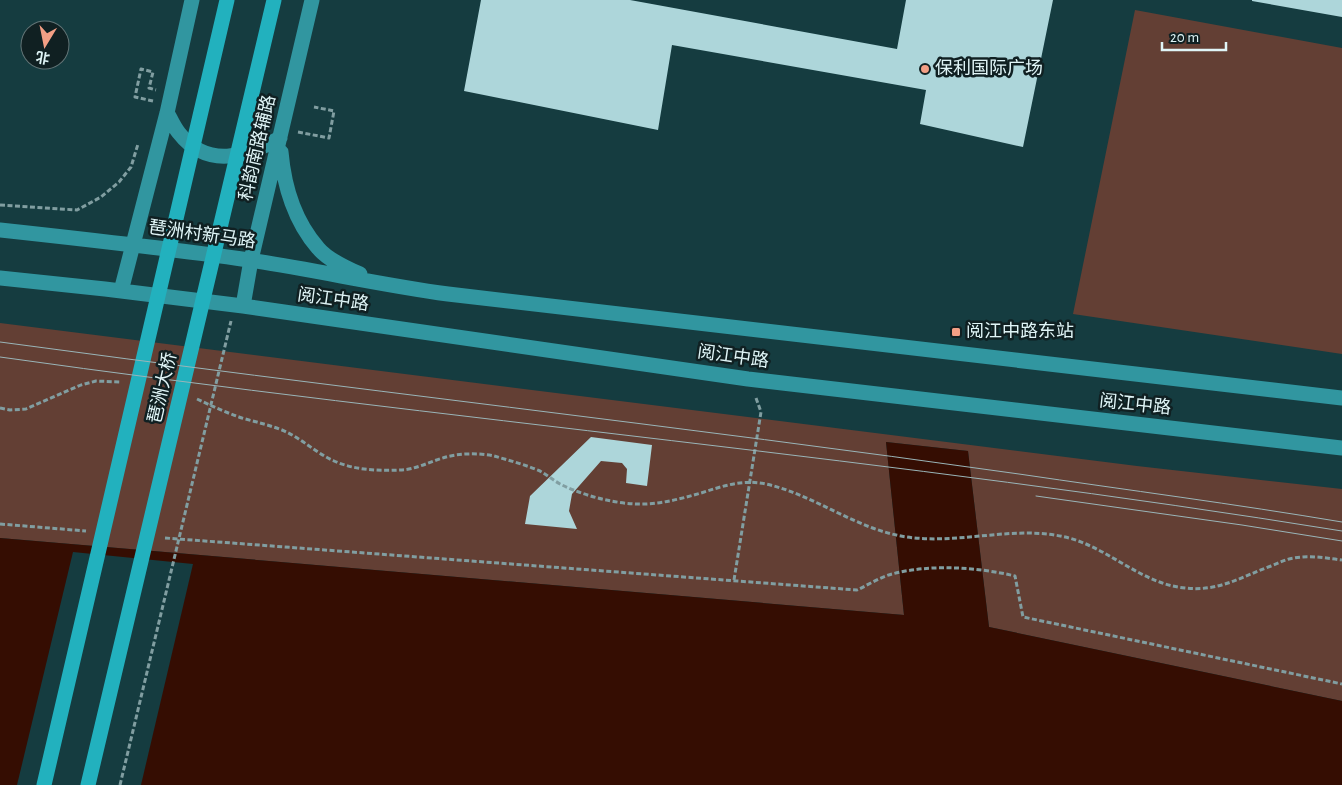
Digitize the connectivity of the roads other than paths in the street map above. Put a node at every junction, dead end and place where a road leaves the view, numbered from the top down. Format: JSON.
{"nodes":[{"id":1,"x":192,"y":0,"type":"edge"},
{"id":2,"x":228,"y":0,"type":"edge"},
{"id":3,"x":274,"y":0,"type":"edge"},
{"id":4,"x":312,"y":0,"type":"edge"},
{"id":5,"x":167,"y":113,"type":"junction"},
{"id":6,"x":280,"y":138,"type":"junction"},
{"id":7,"x":0,"y":230,"type":"edge"},
{"id":8,"x":134,"y":244,"type":"junction"},
{"id":9,"x":251,"y":260,"type":"junction"},
{"id":10,"x":0,"y":278,"type":"edge"},
{"id":11,"x":398,"y":287,"type":"junction"},
{"id":12,"x":121,"y":291,"type":"junction"},
{"id":13,"x":238,"y":309,"type":"junction"},
{"id":14,"x":1342,"y":398,"type":"edge"},
{"id":15,"x":1342,"y":448,"type":"edge"},
{"id":16,"x":44,"y":785,"type":"edge"},
{"id":17,"x":88,"y":785,"type":"edge"}],
"edges":[{"from":1,"to":5,"type":"main road"},
{"from":2,"to":16,"type":"highway","name":"琶洲大桥"},
{"from":3,"to":17,"type":"highway","name":"琶洲大桥"},
{"from":4,"to":6,"type":"main road","name":"科韵南路辅路"},
{"from":5,"to":6,"type":"main road"},
{"from":5,"to":8,"type":"main road"},
{"from":6,"to":9,"type":"main road","name":"科韵南路辅路"},
{"from":6,"to":11,"type":"main road"},
{"from":7,"to":8,"type":"main road","name":"琶洲村新马路"},
{"from":8,"to":9,"type":"main road","name":"琶洲村新马路"},
{"from":8,"to":12,"type":"main road"},
{"from":9,"to":11,"type":"main road","name":"琶洲村新马路"},
{"from":9,"to":13,"type":"main road","name":"科韵南路辅路"},
{"from":10,"to":12,"type":"main road"},
{"from":11,"to":14,"type":"main road","name":"阅江中路"},
{"from":12,"to":13,"type":"main road","name":"阅江中路"},
{"from":13,"to":15,"type":"main road","name":"阅江中路"}]}
